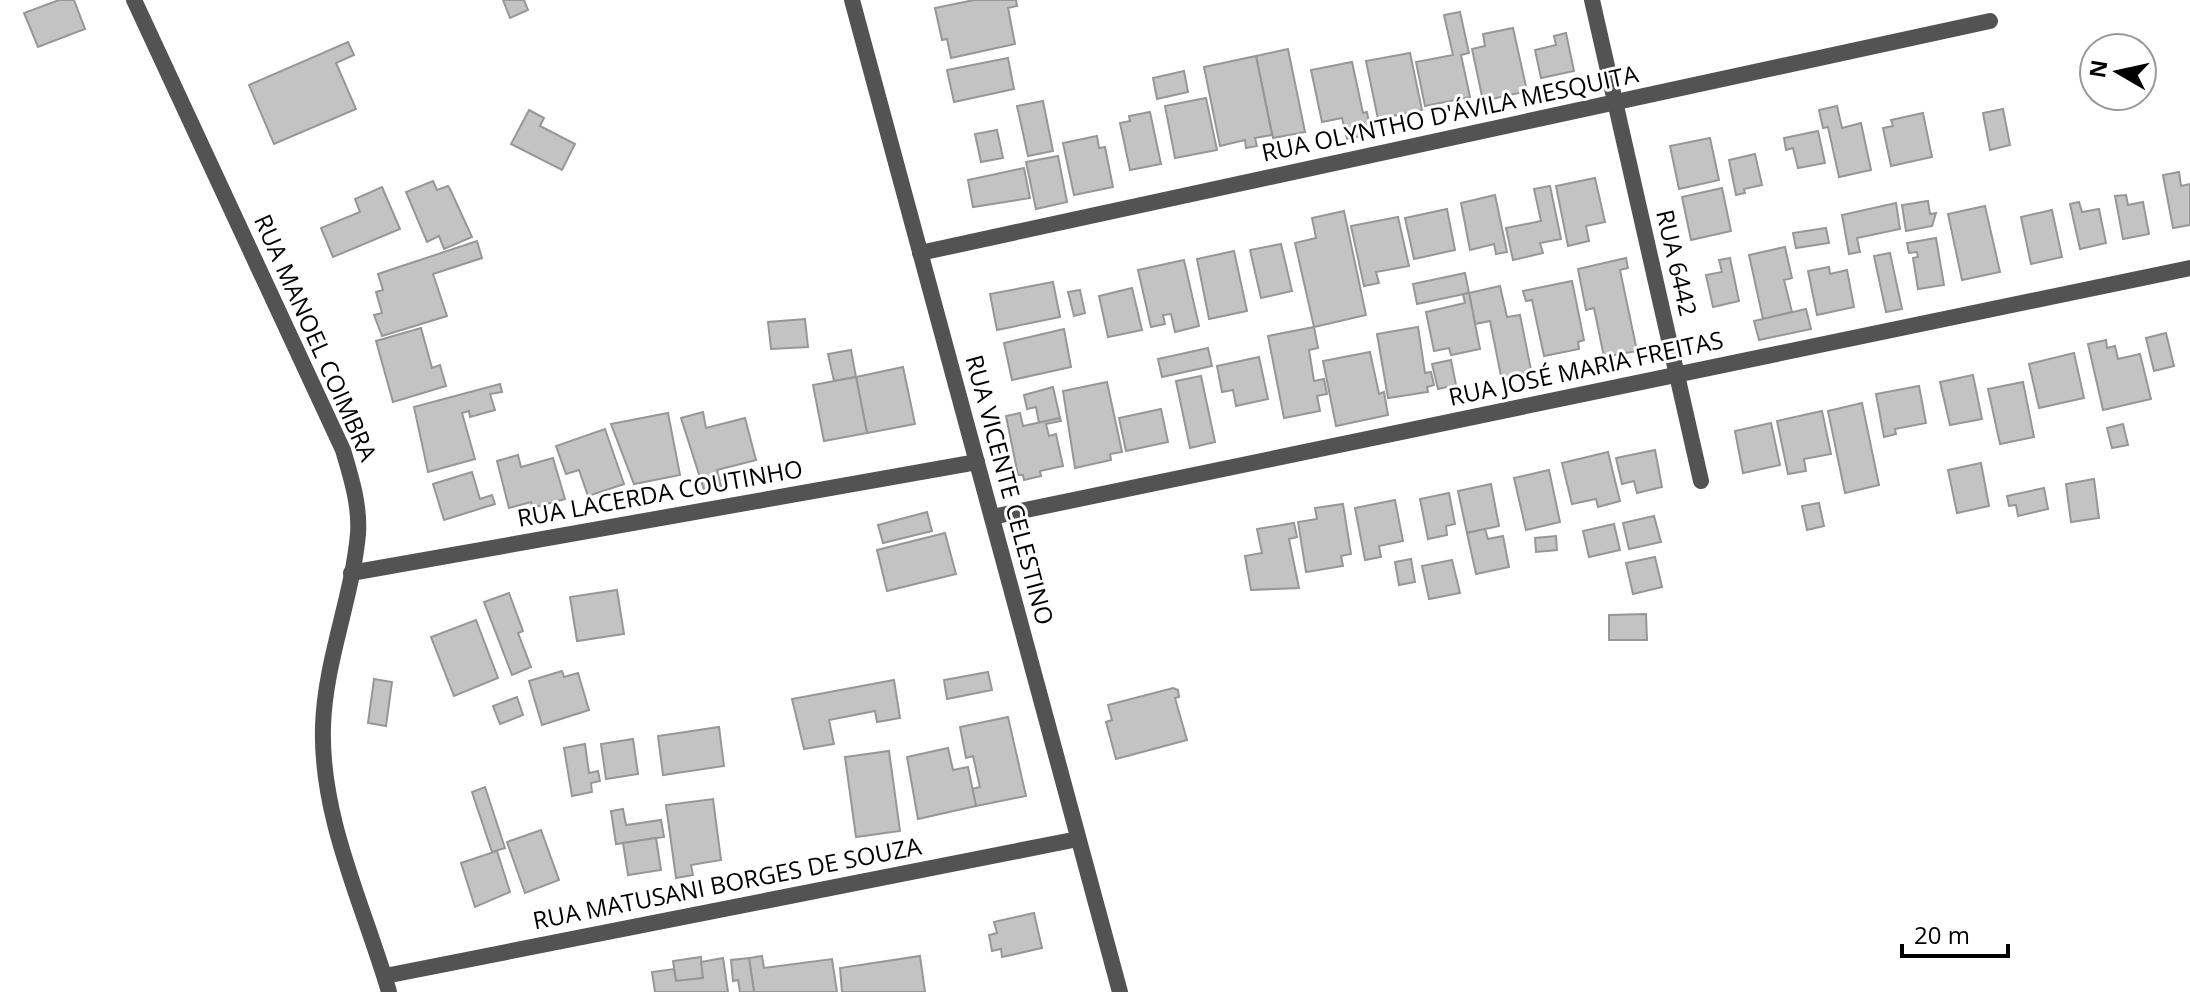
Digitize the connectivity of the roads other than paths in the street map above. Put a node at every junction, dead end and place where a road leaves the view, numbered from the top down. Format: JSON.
{"nodes":[{"id":1,"x":134,"y":0,"type":"edge"},
{"id":2,"x":852,"y":0,"type":"edge"},
{"id":3,"x":1592,"y":0,"type":"edge"},
{"id":4,"x":1990,"y":21,"type":"dead end"},
{"id":5,"x":1615,"y":103,"type":"junction"},
{"id":6,"x":920,"y":253,"type":"junction"},
{"id":7,"x":2190,"y":268,"type":"edge"},
{"id":8,"x":1677,"y":375,"type":"junction"},
{"id":9,"x":977,"y":462,"type":"junction"},
{"id":10,"x":1701,"y":481,"type":"dead end"},
{"id":11,"x":992,"y":517,"type":"junction"},
{"id":12,"x":351,"y":573,"type":"junction"},
{"id":13,"x":1078,"y":839,"type":"junction"},
{"id":14,"x":387,"y":984,"type":"edge"},
{"id":15,"x":1120,"y":992,"type":"edge"}],
"edges":[{"from":1,"to":12,"type":"street","name":"RUA MANOEL COIMBRA"},
{"from":2,"to":6,"type":"street","name":"RUA VICENTE CELESTINO"},
{"from":3,"to":5,"type":"street","name":"RUA 6442"},
{"from":4,"to":5,"type":"street","name":"RUA OLYNTHO D'ÁVILA MESQUITA"},
{"from":5,"to":6,"type":"street","name":"RUA OLYNTHO D'ÁVILA MESQUITA"},
{"from":5,"to":8,"type":"street","name":"RUA 6442"},
{"from":6,"to":9,"type":"street","name":"RUA VICENTE CELESTINO"},
{"from":7,"to":8,"type":"street","name":"RUA JOSÉ MARIA FREITAS"},
{"from":8,"to":10,"type":"street","name":"RUA 6442"},
{"from":8,"to":11,"type":"street","name":"RUA JOSÉ MARIA FREITAS"},
{"from":9,"to":11,"type":"street","name":"RUA VICENTE CELESTINO"},
{"from":9,"to":12,"type":"street","name":"RUA LACERDA COUTINHO"},
{"from":11,"to":13,"type":"street","name":"RUA VICENTE CELESTINO"},
{"from":12,"to":14,"type":"street","name":"RUA MANOEL COIMBRA"},
{"from":13,"to":14,"type":"street","name":"RUA MATUSANI BORGES DE SOUZA"},
{"from":13,"to":15,"type":"street","name":"RUA VICENTE CELESTINO"}]}
